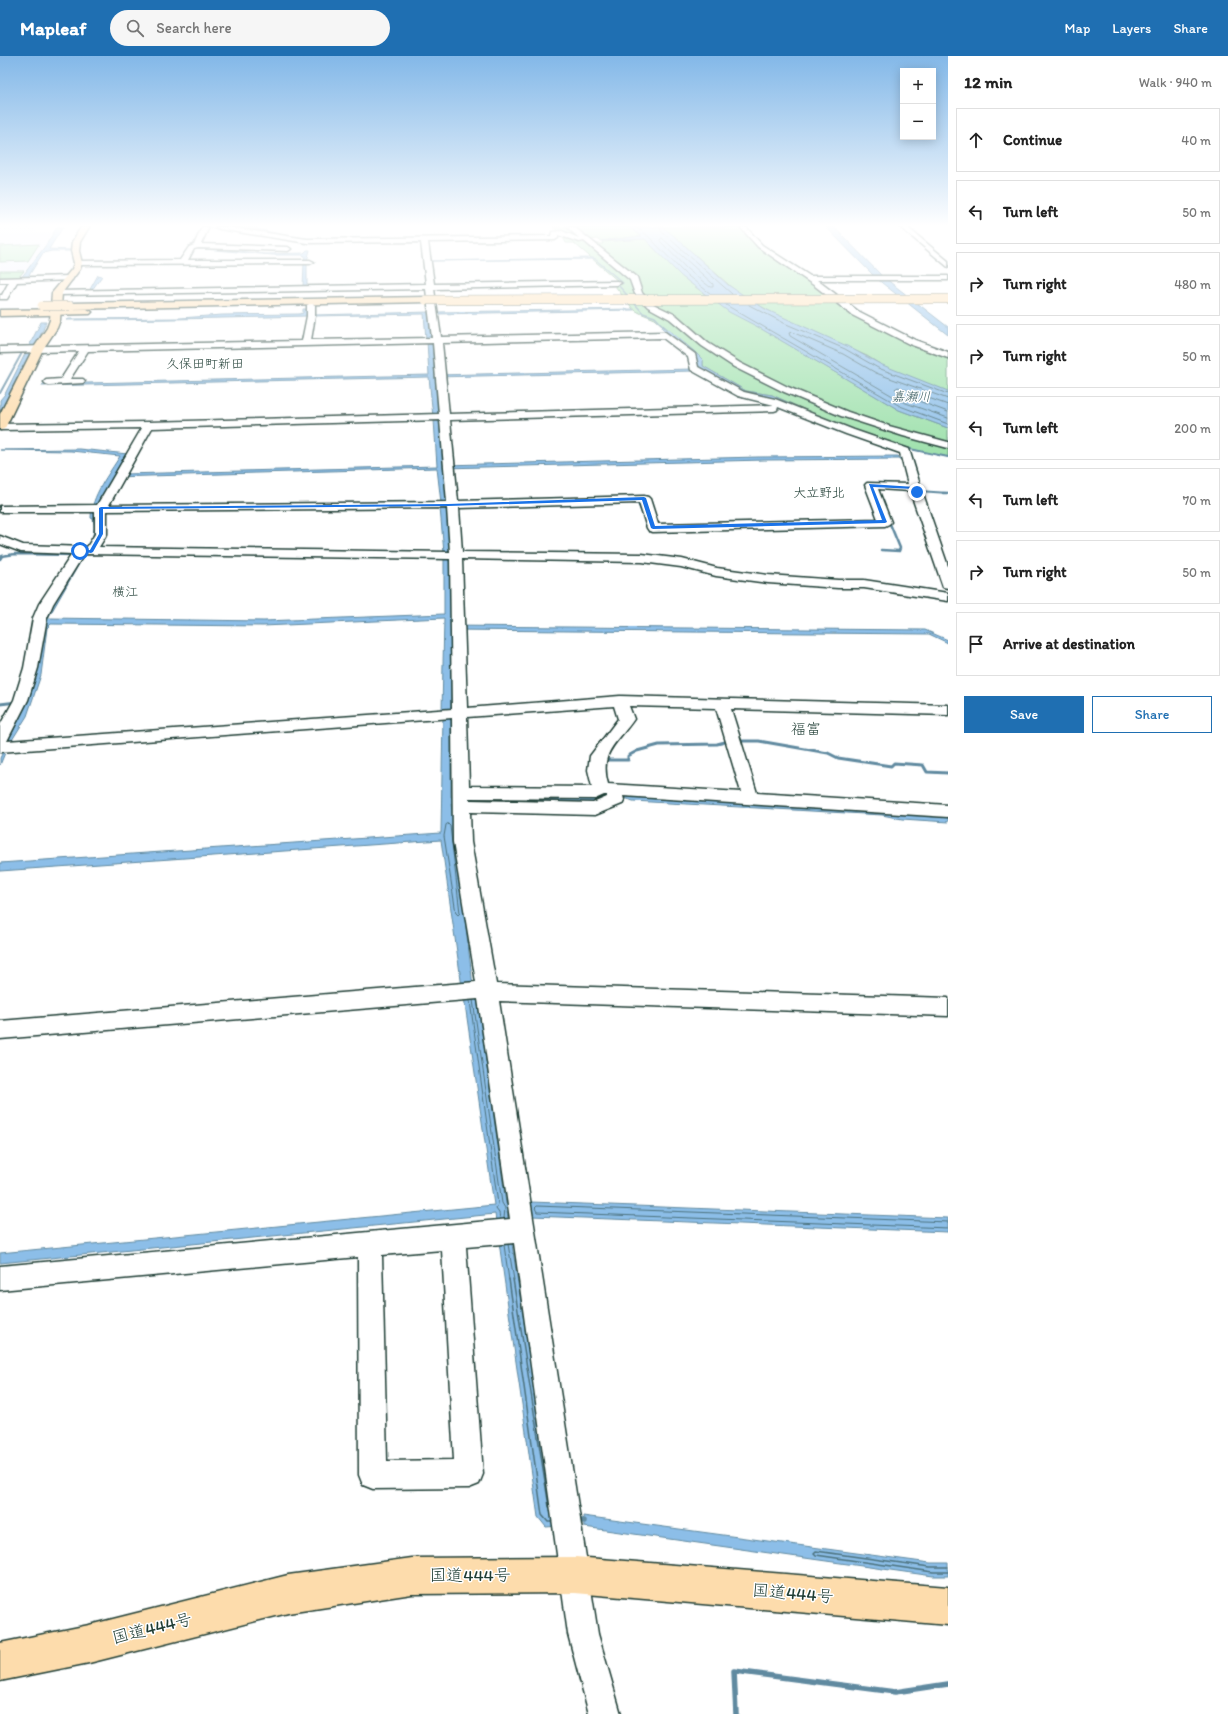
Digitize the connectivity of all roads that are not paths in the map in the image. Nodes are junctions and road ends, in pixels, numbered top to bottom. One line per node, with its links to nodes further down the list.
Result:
1 (20, 304): 10 (main road)
2 (57, 304): 12 (main road)
3 (57, 304): 4 (main road, bridge)
4 (148, 304)
5 (289, 304): 12 (main road)
6 (310, 304): 14 (street)
7 (431, 304): 13 (street)
8 (650, 304): 28 (street)
9 (844, 304): 18 (street)
10 (0, 307)
11 (0, 313): 12 (main road)
12 (56, 314): 16 (main road)
13 (432, 340): 14 (street); 24 (street); 25 (street)
14 (306, 343): 15 (street)
15 (85, 348): 16 (street); 21 (street)
16 (33, 349): 17 (street); 27 (main road)
17 (0, 350)
18 (936, 351): 19 (street); 20 (street)
19 (948, 351)
20 (948, 355)
21 (64, 381): 22 (street); 23 (street)
22 (80, 381)
23 (49, 382)
24 (787, 407): 25 (street); 29 (street)
25 (439, 418): 26 (street); 30 (street)
26 (149, 425): 27 (street); 31 (street)
27 (0, 426)
28 (948, 445)
29 (916, 490): 30 (street); 38 (street)
30 (447, 505): 31 (street); 37 (street)
31 (97, 508): 32 (street); 36 (street)
32 (0, 509)
33 (0, 540): 34 (street)
34 (21, 548): 35 (street); 36 (street)
35 (0, 553)
36 (82, 553): 37 (street); 44 (street)
37 (456, 557): 39 (street); 43 (street)
38 (948, 584)
39 (948, 597)
40 (620, 700): 41 (street); 43 (street); 45 (street)
41 (722, 704): 42 (street); 47 (street)
42 (948, 710)
43 (451, 713): 44 (street); 46 (street)
44 (3, 745)
45 (610, 793): 46 (street); 47 (street)
46 (462, 799): 49 (street)
47 (752, 799): 48 (street)
48 (947, 814)
49 (483, 990): 50 (street); 51 (street); 52 (street)
50 (948, 1007)
51 (0, 1030)
52 (510, 1231): 53 (street); 56 (street)
53 (453, 1236): 54 (street); 54 (street)
54 (370, 1244): 55 (street)
55 (0, 1278)
56 (575, 1575): 57 (main road, 国道444号); 58 (main road, 国道444号); 59 (street)
57 (948, 1606)
58 (0, 1662)
59 (606, 1714)

